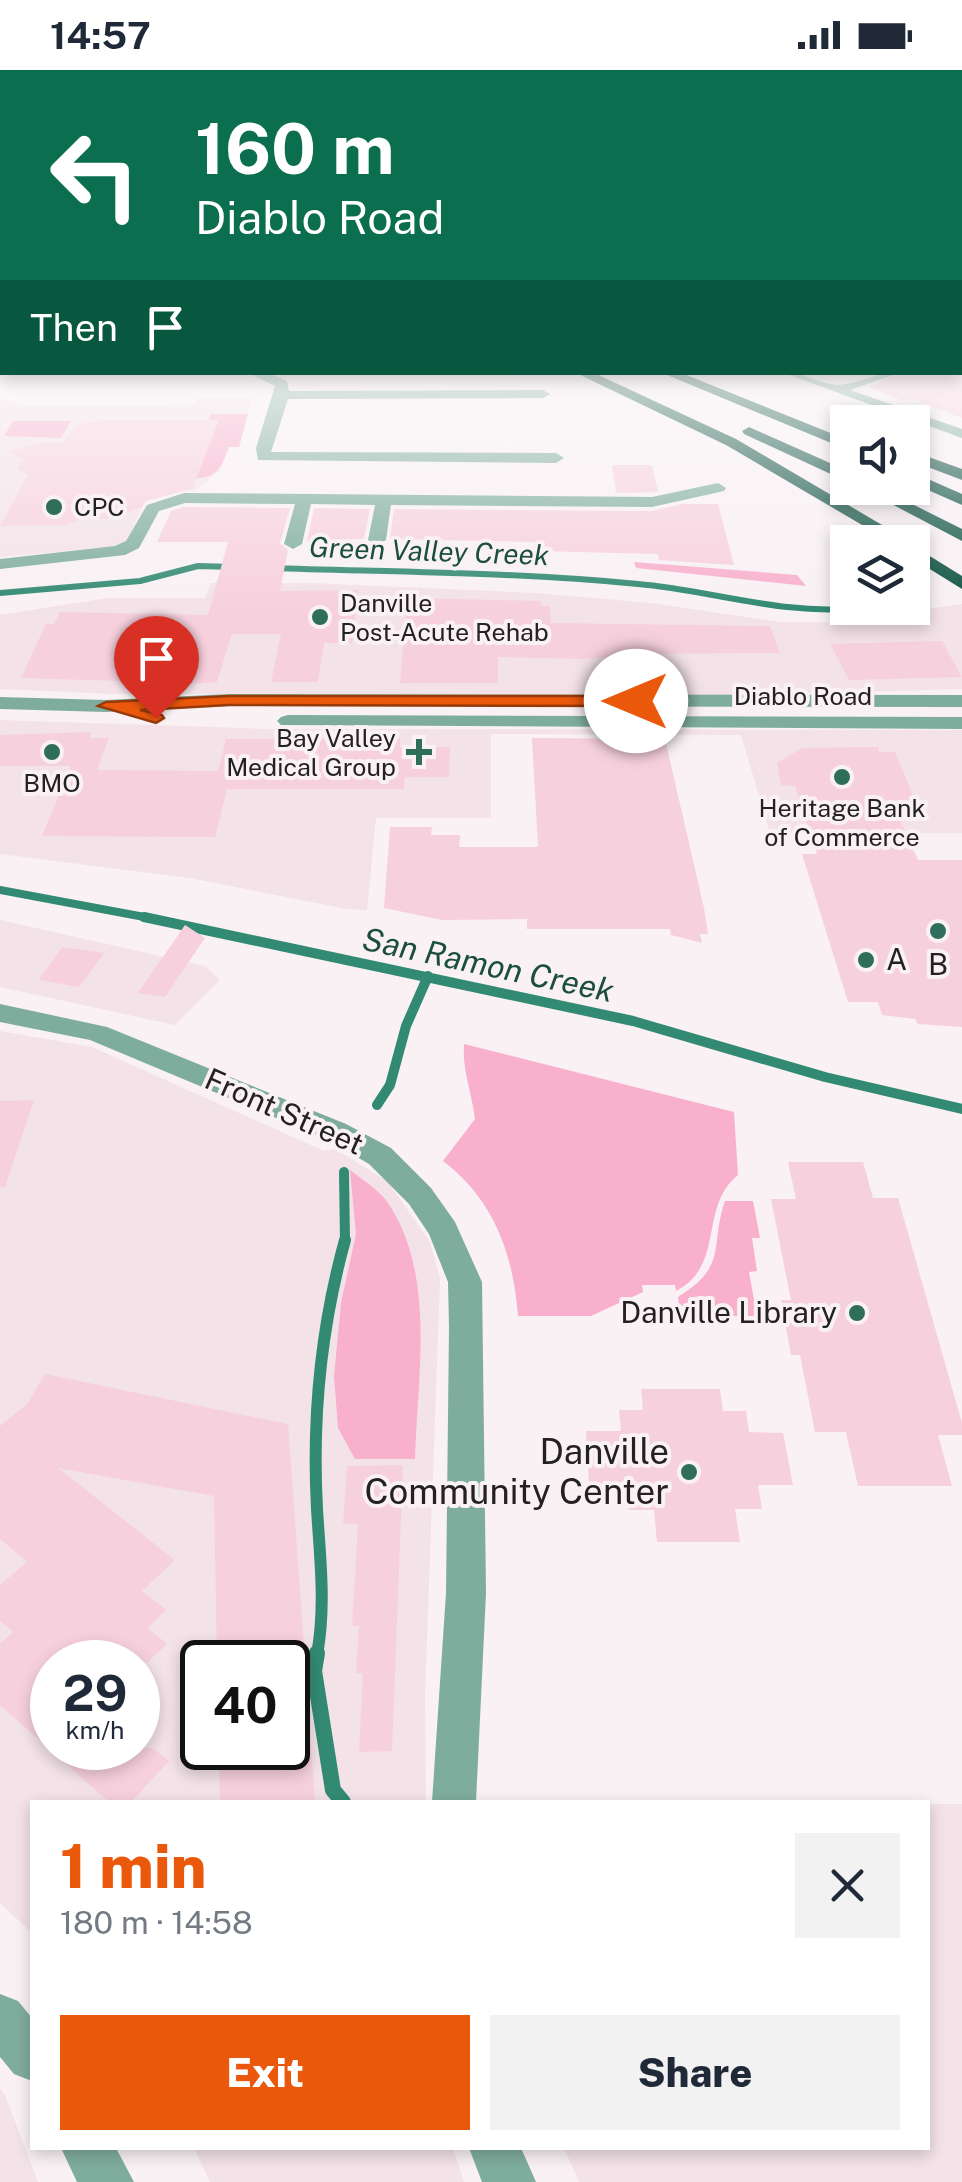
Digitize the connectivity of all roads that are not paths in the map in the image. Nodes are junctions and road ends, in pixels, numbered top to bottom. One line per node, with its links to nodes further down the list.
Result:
1 (276, 412): 10 (street)
2 (665, 412): 20 (highway)
3 (703, 412): 12 (highway)
4 (767, 412): 9 (highway)
5 (799, 412): 7 (highway)
6 (896, 412): 8 (street)
7 (830, 423)
8 (962, 434)
9 (830, 438)
10 (556, 458)
11 (930, 462): 13 (highway)
12 (830, 469)
13 (962, 475)
14 (930, 485): 18 (highway)
15 (718, 488): 17 (street)
16 (304, 499): 17 (street); 23 (street); 25 (street)
17 (384, 500): 22 (street)
18 (962, 500)
19 (903, 505): 21 (highway)
20 (873, 525)
21 (962, 536)
22 (377, 540)
23 (293, 544)
24 (930, 562): 26 (highway)
25 (0, 564)
26 (962, 584)
27 (962, 701): 29 (street, Diablo Road)
28 (0, 703): 29 (street, Diablo Road)
29 (106, 706): 30 (street, Diablo Road)
30 (962, 723)
31 (0, 1013): 32 (street, Front Street)
32 (454, 1800)
33 (0, 2019): 34 (street)
34 (30, 2054)
35 (88, 2150): 37 (street)
36 (496, 2150): 38 (street)
37 (107, 2182)
38 (509, 2182)

